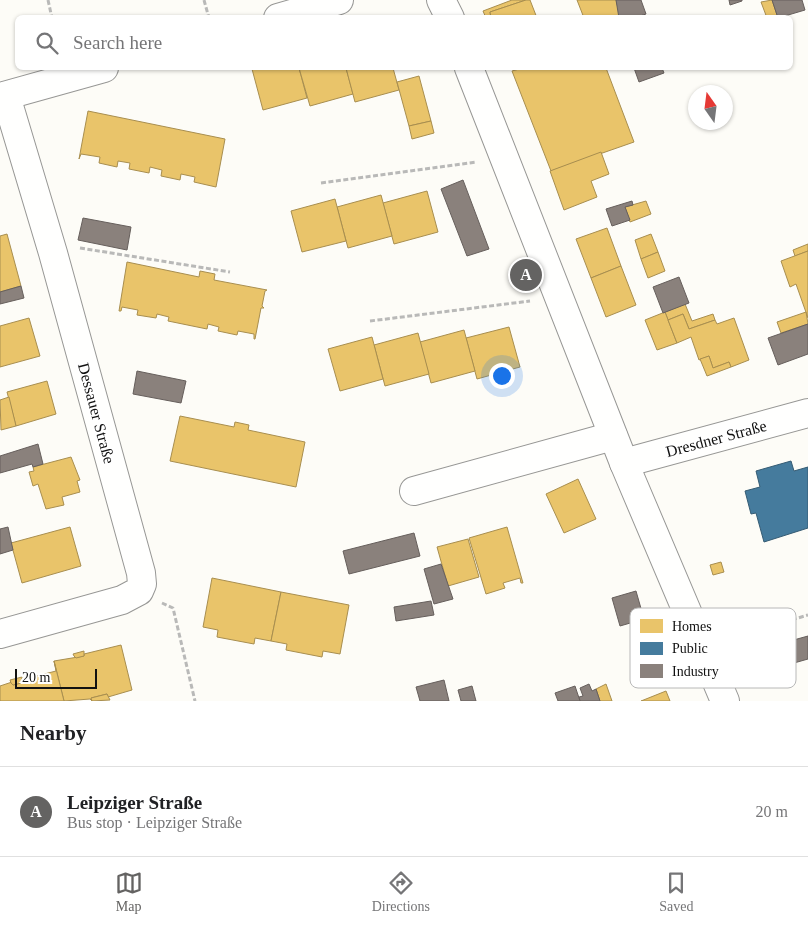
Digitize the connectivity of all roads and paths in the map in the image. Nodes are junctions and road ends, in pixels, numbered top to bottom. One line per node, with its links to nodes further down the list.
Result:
1 (48, 0): 5 (path)
2 (204, 0): 6 (path)
3 (339, 0): 7 (street)
4 (441, 0): 8 (street)
5 (51, 15)
6 (208, 15)
7 (288, 15)
8 (448, 15)
9 (97, 70): 11 (street)
10 (470, 70): 12 (street)
11 (3, 97): 14 (street, Dessauer Straße)
12 (503, 155): 13 (path); 16 (street)
13 (321, 183)
14 (53, 253): 15 (path); 22 (street, Dessauer Straße)
15 (230, 272)
16 (557, 292): 17 (path); 19 (street)
17 (370, 321)
18 (808, 413): 20 (street, Dresdner Straße)
19 (613, 436): 20 (street); 21 (street)
20 (624, 463): 23 (street)
21 (414, 491)
22 (139, 591): 26 (street); 28 (path)
23 (685, 608)
24 (808, 615): 25 (path)
25 (796, 619)
26 (0, 634)
27 (719, 688): 29 (street)
28 (195, 701)
29 (725, 701)

